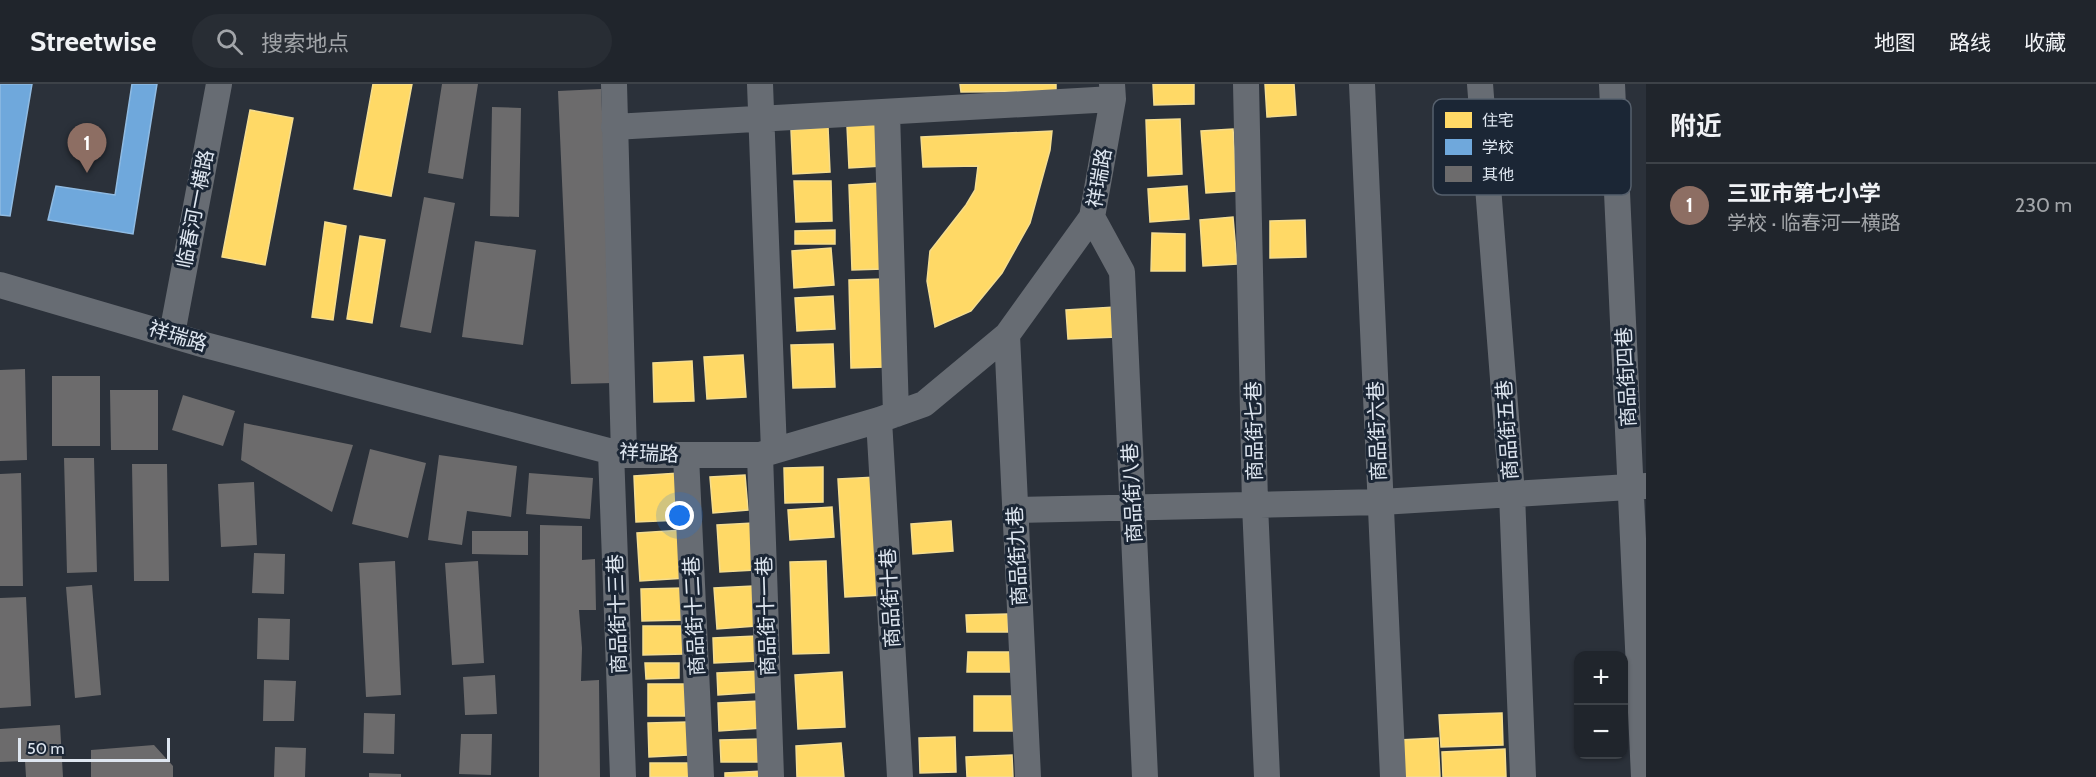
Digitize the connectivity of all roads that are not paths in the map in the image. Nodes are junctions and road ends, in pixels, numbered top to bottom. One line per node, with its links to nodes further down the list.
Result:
1 (219, 84): 18 (street, 临春河一横路)
2 (614, 84): 13 (street, 商品街十三巷)
3 (760, 84): 12 (street, 商品街十一巷)
4 (1246, 84): 27 (street, 商品街七巷)
5 (1362, 84): 26 (street, 商品街六巷)
6 (1480, 84): 9 (street, 商品街五巷)
7 (1612, 84): 10 (street, 商品街四巷)
8 (1113, 92): 11 (street); 16 (street, 祥瑞路)
9 (1481, 99)
10 (1613, 99)
11 (887, 112): 12 (street); 20 (street, 商品街十巷)
12 (760, 118): 13 (street); 22 (street, 商品街十一巷)
13 (614, 127): 21 (street, 商品街十三巷)
14 (1489, 195): 25 (street, 商品街五巷)
15 (1619, 195): 24 (street, 商品街四巷)
16 (1092, 217): 19 (street, 祥瑞路); 28 (street, 商品街八巷)
17 (0, 285): 18 (street, 祥瑞路)
18 (172, 334): 21 (street, 祥瑞路)
19 (1007, 335): 20 (street, 祥瑞路); 29 (street, 商品街九巷)
20 (887, 417): 22 (street, 祥瑞路); 33 (street, 商品街十巷)
21 (618, 453): 23 (street, 祥瑞路); 30 (street, 商品街十三巷)
22 (767, 453): 23 (street, 祥瑞路); 32 (street, 商品街十一巷)
23 (686, 456): 31 (street, 商品街十二巷)
24 (1638, 487): 25 (street); 39 (street, 商品街四巷)
25 (1512, 494): 26 (street); 38 (street, 商品街五巷)
26 (1381, 502): 27 (street); 37 (street, 商品街六巷)
27 (1255, 505): 28 (street); 36 (street, 商品街七巷)
28 (1133, 508): 29 (street); 35 (street, 商品街八巷)
29 (1015, 510): 34 (street, 商品街九巷)
30 (623, 777)
31 (701, 777)
32 (771, 777)
33 (900, 777)
34 (1028, 777)
35 (1146, 777)
36 (1267, 777)
37 (1393, 777)
38 (1524, 777)
39 (1644, 777)

